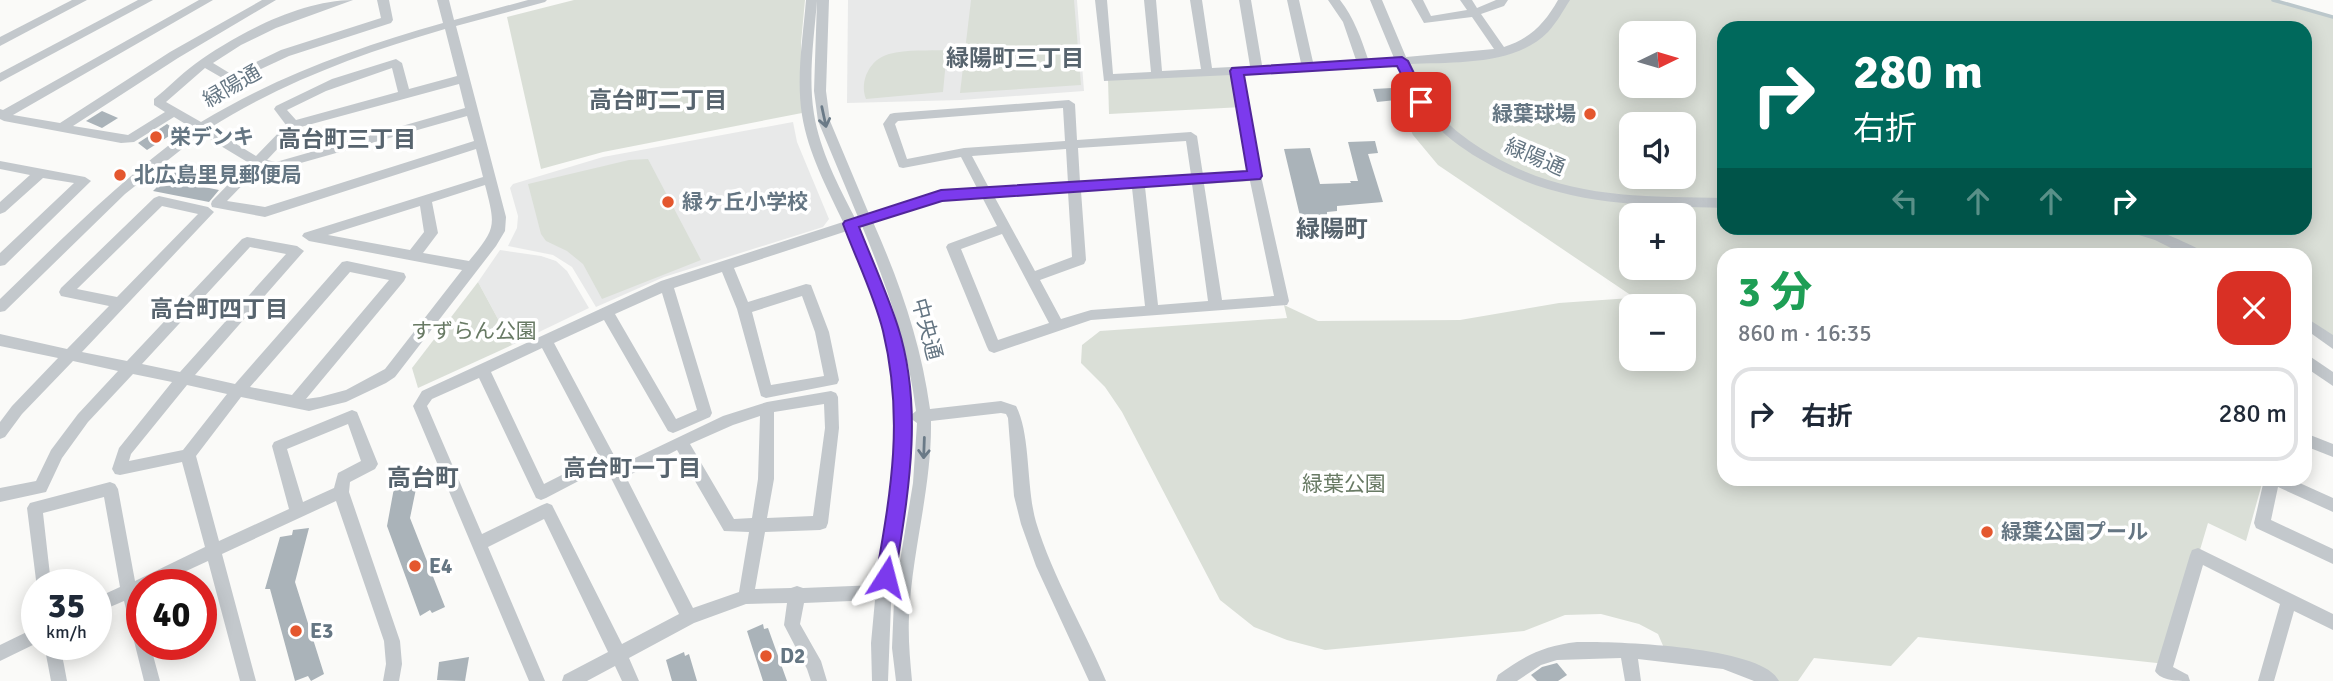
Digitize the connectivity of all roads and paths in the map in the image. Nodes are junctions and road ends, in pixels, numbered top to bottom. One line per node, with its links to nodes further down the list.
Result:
1 (81, 0): 24 (street)
2 (147, 0): 34 (street)
3 (207, 0): 39 (street)
4 (270, 0): 41 (street)
5 (347, 0): 28 (street)
6 (383, 0): 28 (street)
7 (443, 0): 23 (street)
8 (541, 0): 23 (street, 緑陽通)
9 (812, 0): 58 (street, 中央通)
10 (823, 0): 58 (street, 中央通, one-way to 58)
11 (1101, 0): 33 (street)
12 (1150, 0): 33 (street)
13 (1196, 0): 32 (street)
14 (1245, 0): 30 (street)
15 (1293, 0): 29 (street)
16 (1334, 0): 27 (street)
17 (1376, 0): 26 (street, 緑陽通)
18 (1416, 0): 22 (street)
19 (1466, 0): 22 (street)
20 (1502, 0): 22 (street)
21 (1564, 0): 25 (street)
22 (1474, 13): 25 (street)
23 (450, 26): 35 (street); 42 (street, 緑陽通)
24 (0, 42)
25 (1501, 52): 26 (street)
26 (1402, 61): 27 (street); 56 (street, 緑陽通)
27 (1363, 63): 29 (street)
28 (204, 64): 38 (street)
29 (1308, 67): 30 (street)
30 (1258, 70): 31 (street)
31 (1237, 71): 32 (street); 49 (street)
32 (1207, 73): 33 (street)
33 (1157, 76)
34 (0, 78)
35 (465, 78): 36 (street); 37 (street)
36 (404, 94): 40 (street); 40 (street)
37 (473, 110): 43 (street); 46 (street)
38 (172, 113): 41 (street); 42 (street)
39 (1, 114): 41 (street)
40 (293, 125): 46 (street)
41 (63, 127)
42 (199, 129): 46 (street); 70 (street, 緑陽通)
43 (481, 144): 46 (street); 50 (street)
44 (1072, 145): 45 (street); 45 (street); 51 (street); 53 (street)
45 (964, 152): 54 (street)
46 (256, 162)
47 (0, 164): 48 (street)
48 (40, 173): 57 (street); 63 (street)
49 (1255, 176): 51 (street); 69 (street)
50 (490, 179): 55 (street); 65 (street)
51 (1198, 179): 52 (street); 69 (street)
52 (1138, 184): 53 (street); 73 (street)
53 (1074, 187): 54 (street); 66 (street)
54 (985, 192): 58 (street); 59 (street)
55 (425, 199): 62 (street); 62 (street)
56 (1717, 203)
57 (0, 209)
58 (857, 222): 64 (street); 90 (street, 中央通); 91 (street, 中央通)
59 (1004, 228): 66 (street); 74 (street)
60 (2154, 235): 61 (street)
61 (2183, 248)
62 (413, 256): 65 (street)
63 (0, 261)
64 (726, 265): 67 (street); 71 (street)
65 (472, 267): 86 (street)
66 (1032, 278): 74 (street)
67 (666, 285): 72 (street); 72 (street)
68 (120, 303): 68 (street); 79 (street)
69 (1216, 306): 73 (street)
70 (0, 307)
71 (744, 309): 71 (street)
72 (606, 311): 77 (street)
73 (1152, 311): 74 (street)
74 (1057, 325)
75 (2312, 327): 78 (street)
76 (0, 340): 79 (street)
77 (545, 340): 82 (street); 82 (street)
78 (2333, 343)
79 (70, 355): 81 (street); 89 (street)
80 (2312, 364): 84 (street)
81 (130, 368): 83 (street); 83 (street); 100 (street)
82 (482, 369): 104 (street)
83 (183, 379): 85 (street); 96 (street)
84 (2333, 380)
85 (238, 390): 86 (street); 86 (street); 96 (street)
86 (295, 402)
87 (0, 407): 89 (street)
88 (767, 408): 93 (street); 103 (street); 103 (street)
89 (17, 410): 92 (street)
90 (924, 416): 91 (street); 111 (street, 中央通, one-way to 111); 133 (street)
91 (903, 419): 110 (street, 中央通)
92 (0, 433)
93 (681, 442): 103 (street); 115 (street)
94 (2312, 442): 95 (street)
95 (2333, 451)
96 (188, 454): 105 (street)
97 (2271, 486): 106 (street)
98 (2292, 486): 101 (street)
99 (341, 492): 102 (street); 102 (street); 126 (street)
100 (0, 495)
101 (2333, 505)
102 (298, 512): 105 (street)
103 (759, 526): 113 (street)
104 (480, 543): 120 (street); 127 (street)
105 (213, 550): 109 (street); 125 (street)
106 (2333, 557)
107 (41, 569): 108 (street)
108 (133, 569)
109 (174, 569)
110 (883, 592): 111 (street); 112 (street); 131 (street, 中央通)
111 (903, 592): 132 (street, 中央通)
112 (797, 593): 113 (street); 130 (street)
113 (746, 597): 115 (street)
114 (2289, 600): 116 (street); 137 (street); 138 (street)
115 (689, 617): 120 (street)
116 (2333, 622)
117 (21, 643): 119 (street)
118 (1628, 652): 134 (street); 135 (street); 136 (street)
119 (0, 653)
120 (619, 653): 128 (street); 129 (street)
121 (55, 660): 123 (street)
122 (146, 660): 124 (street)
123 (59, 681)
124 (152, 681)
125 (248, 681)
126 (391, 681)
127 (537, 681)
128 (570, 681)
129 (631, 681)
130 (819, 681)
131 (880, 681)
132 (904, 681)
133 (1098, 681)
134 (1504, 681)
135 (1633, 681)
136 (1771, 681)
137 (2182, 681)
138 (2266, 681)

